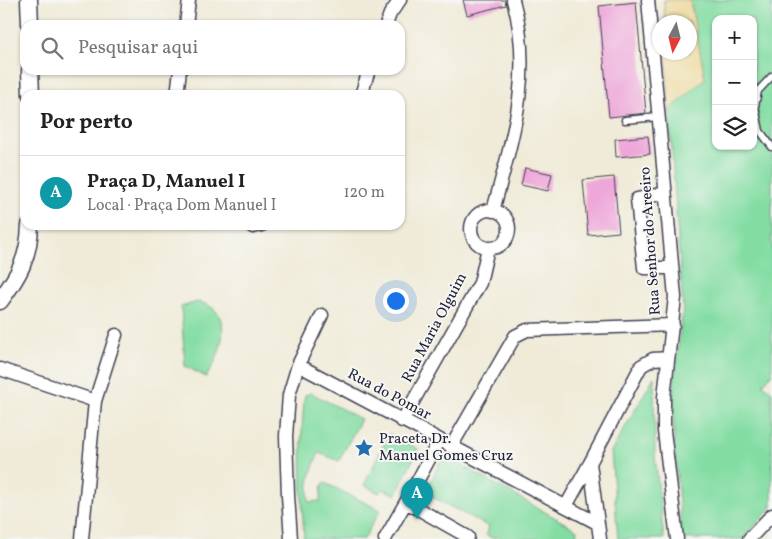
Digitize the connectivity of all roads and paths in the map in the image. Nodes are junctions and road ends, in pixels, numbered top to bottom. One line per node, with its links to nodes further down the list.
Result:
1 (29, 0): 6 (street)
2 (189, 0): 7 (street)
3 (400, 0): 8 (street)
4 (514, 0): 20 (street)
5 (648, 0): 16 (street, Rua Senhor do Areeiro)
6 (30, 20)
7 (187, 20)
8 (388, 20)
9 (30, 75): 13 (street)
10 (179, 75): 14 (street)
11 (368, 75): 15 (street)
12 (772, 76): 18 (lane)
13 (31, 90)
14 (178, 90)
15 (363, 90)
16 (658, 117): 17 (lane); 19 (street, Rua Senhor do Areeiro)
17 (625, 120)
18 (772, 147)
19 (665, 193): 23 (street, Rua Senhor do Areeiro); 23 (street)
20 (493, 210): 22 (street); 22 (street)
21 (30, 230): 24 (street)
22 (488, 248): 32 (street, Rua Maria Olguim)
23 (672, 268): 26 (street, Rua Senhor do Areeiro)
24 (0, 301)
25 (322, 315): 29 (street)
26 (673, 325): 28 (street, Rua Senhor do Areeiro); 33 (street)
27 (116, 335): 31 (street)
28 (668, 358): 34 (street); 44 (street, Rua Senhor do Areeiro)
29 (298, 365): 32 (street, Rua do Pomar); 40 (street)
30 (0, 369): 31 (street)
31 (95, 401): 39 (street)
32 (402, 421): 33 (street, Rua do Pomar)
33 (445, 444): 35 (street); 36 (street, Rua do Pomar)
34 (590, 463): 36 (street); 38 (street)
35 (406, 502): 41 (street); 42 (street)
36 (566, 506): 38 (street, Rua do Pomar)
37 (772, 515): 45 (street)
38 (597, 524): 43 (street)
39 (82, 539)
40 (291, 539)
41 (385, 539)
42 (466, 539)
43 (600, 539)
44 (677, 539)
45 (749, 539)

